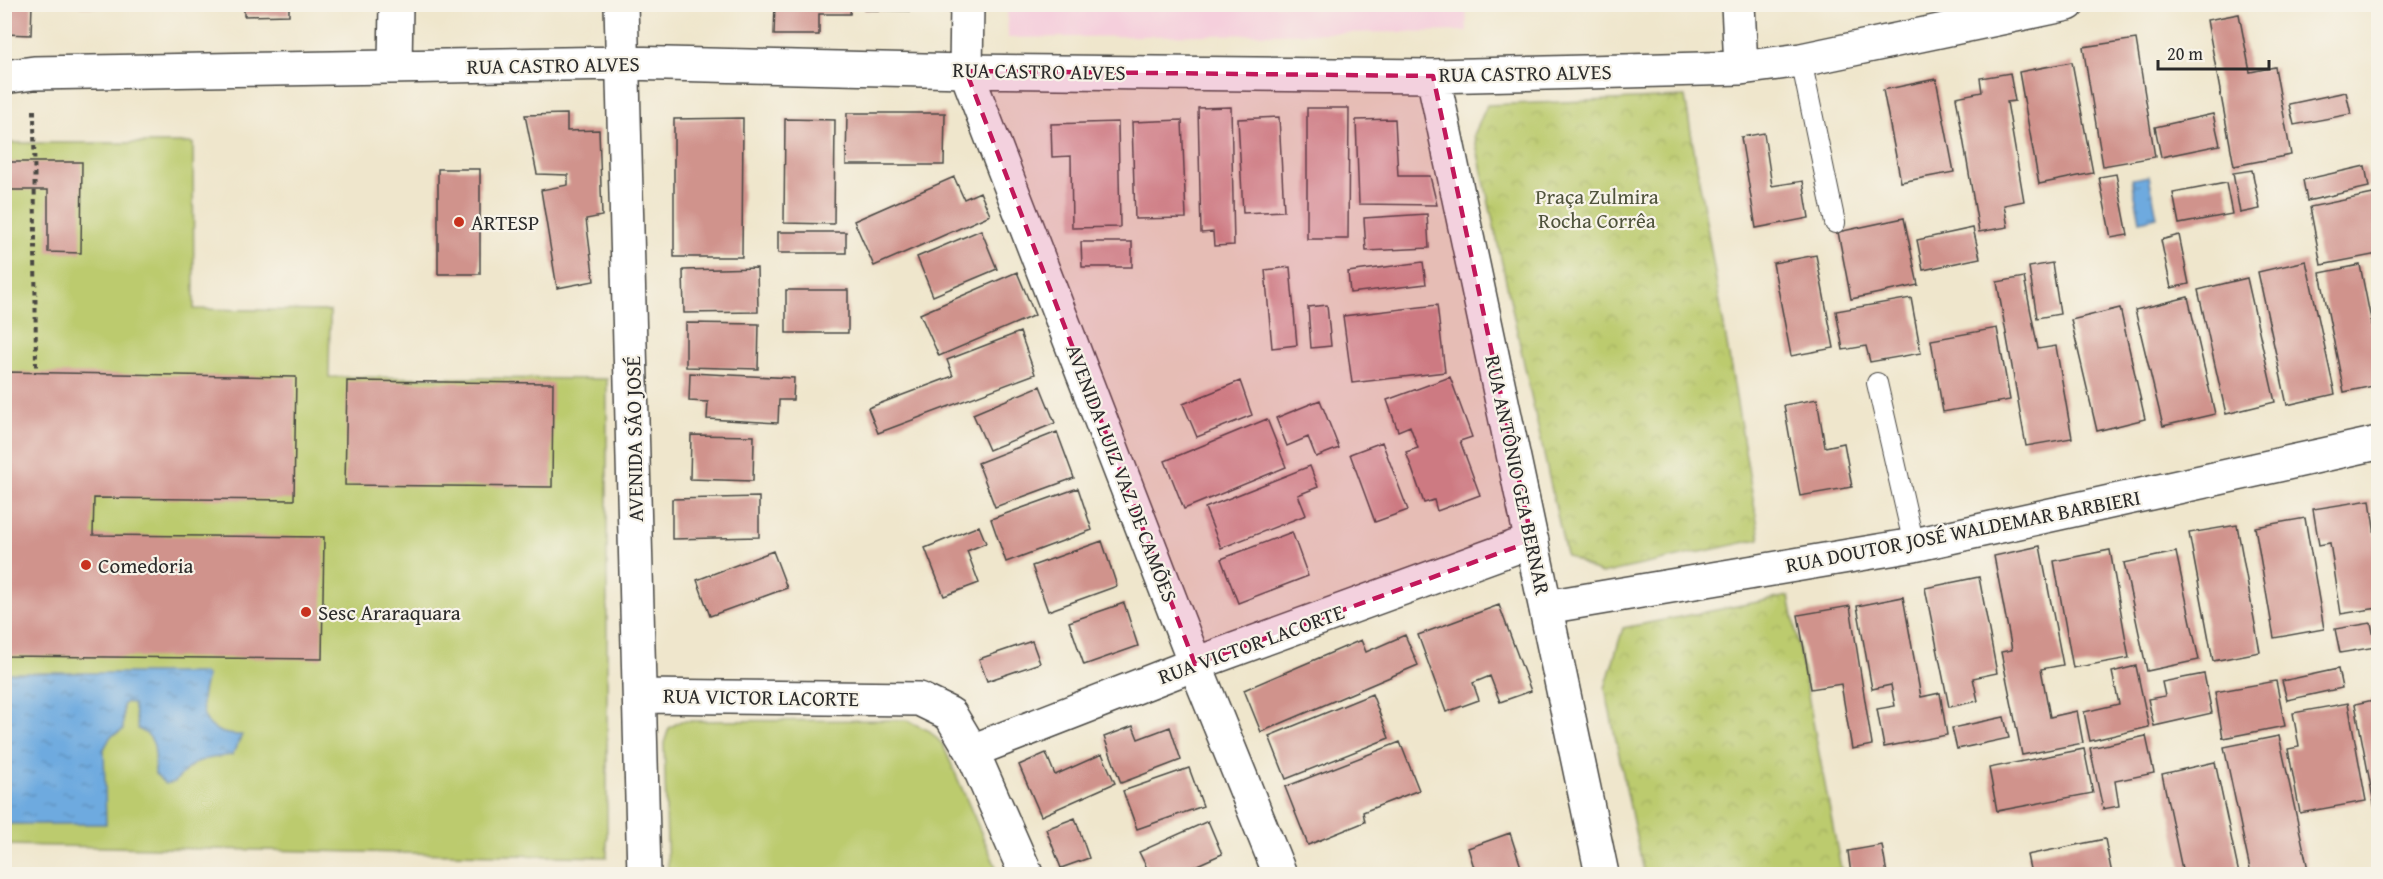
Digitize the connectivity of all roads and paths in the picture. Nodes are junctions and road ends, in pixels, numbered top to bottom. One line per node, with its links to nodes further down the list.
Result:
1 (396, 4): 8 (street)
2 (621, 4): 7 (street, AVENIDA SÃO JOSÉ)
3 (967, 4): 10 (street)
4 (1738, 4): 9 (street)
5 (2051, 6): 6 (street, RUA CASTRO ALVES)
6 (1801, 60): 9 (street, RUA CASTRO ALVES); 13 (lane)
7 (624, 63): 8 (street, RUA CASTRO ALVES); 10 (street, RUA CASTRO ALVES); 21 (street, AVENIDA SÃO JOSÉ)
8 (395, 68): 11 (street, RUA CASTRO ALVES)
9 (1741, 68): 12 (street, RUA CASTRO ALVES)
10 (966, 70): 12 (street, RUA CASTRO ALVES); 20 (street, AVENIDA LUIZ VAZ DE CAMÕES)
11 (19, 75): 14 (path)
12 (1433, 76): 17 (street, RUA ANTÔNIO GEA BERNAR)
13 (1835, 223)
14 (36, 372)
15 (1878, 382): 18 (lane)
16 (2379, 443): 18 (street, RUA DOUTOR JOSÉ WALDEMAR BARBIERI)
17 (1532, 541): 19 (street, RUA ANTÔNIO GEA BERNAR); 20 (street, RUA VICTOR LACORTE)
18 (1914, 545): 19 (street, RUA DOUTOR JOSÉ WALDEMAR BARBIERI)
19 (1546, 607): 26 (street, RUA ANTÔNIO GEA BERNAR)
20 (1196, 664): 22 (street, RUA VICTOR LACORTE); 25 (street, AVENIDA LUIZ VAZ DE CAMÕES)
21 (640, 696): 22 (street, RUA VICTOR LACORTE); 23 (street, AVENIDA SÃO JOSÉ)
22 (972, 751): 24 (street)
23 (644, 874)
24 (1026, 874)
25 (1280, 874)
26 (1602, 874)

